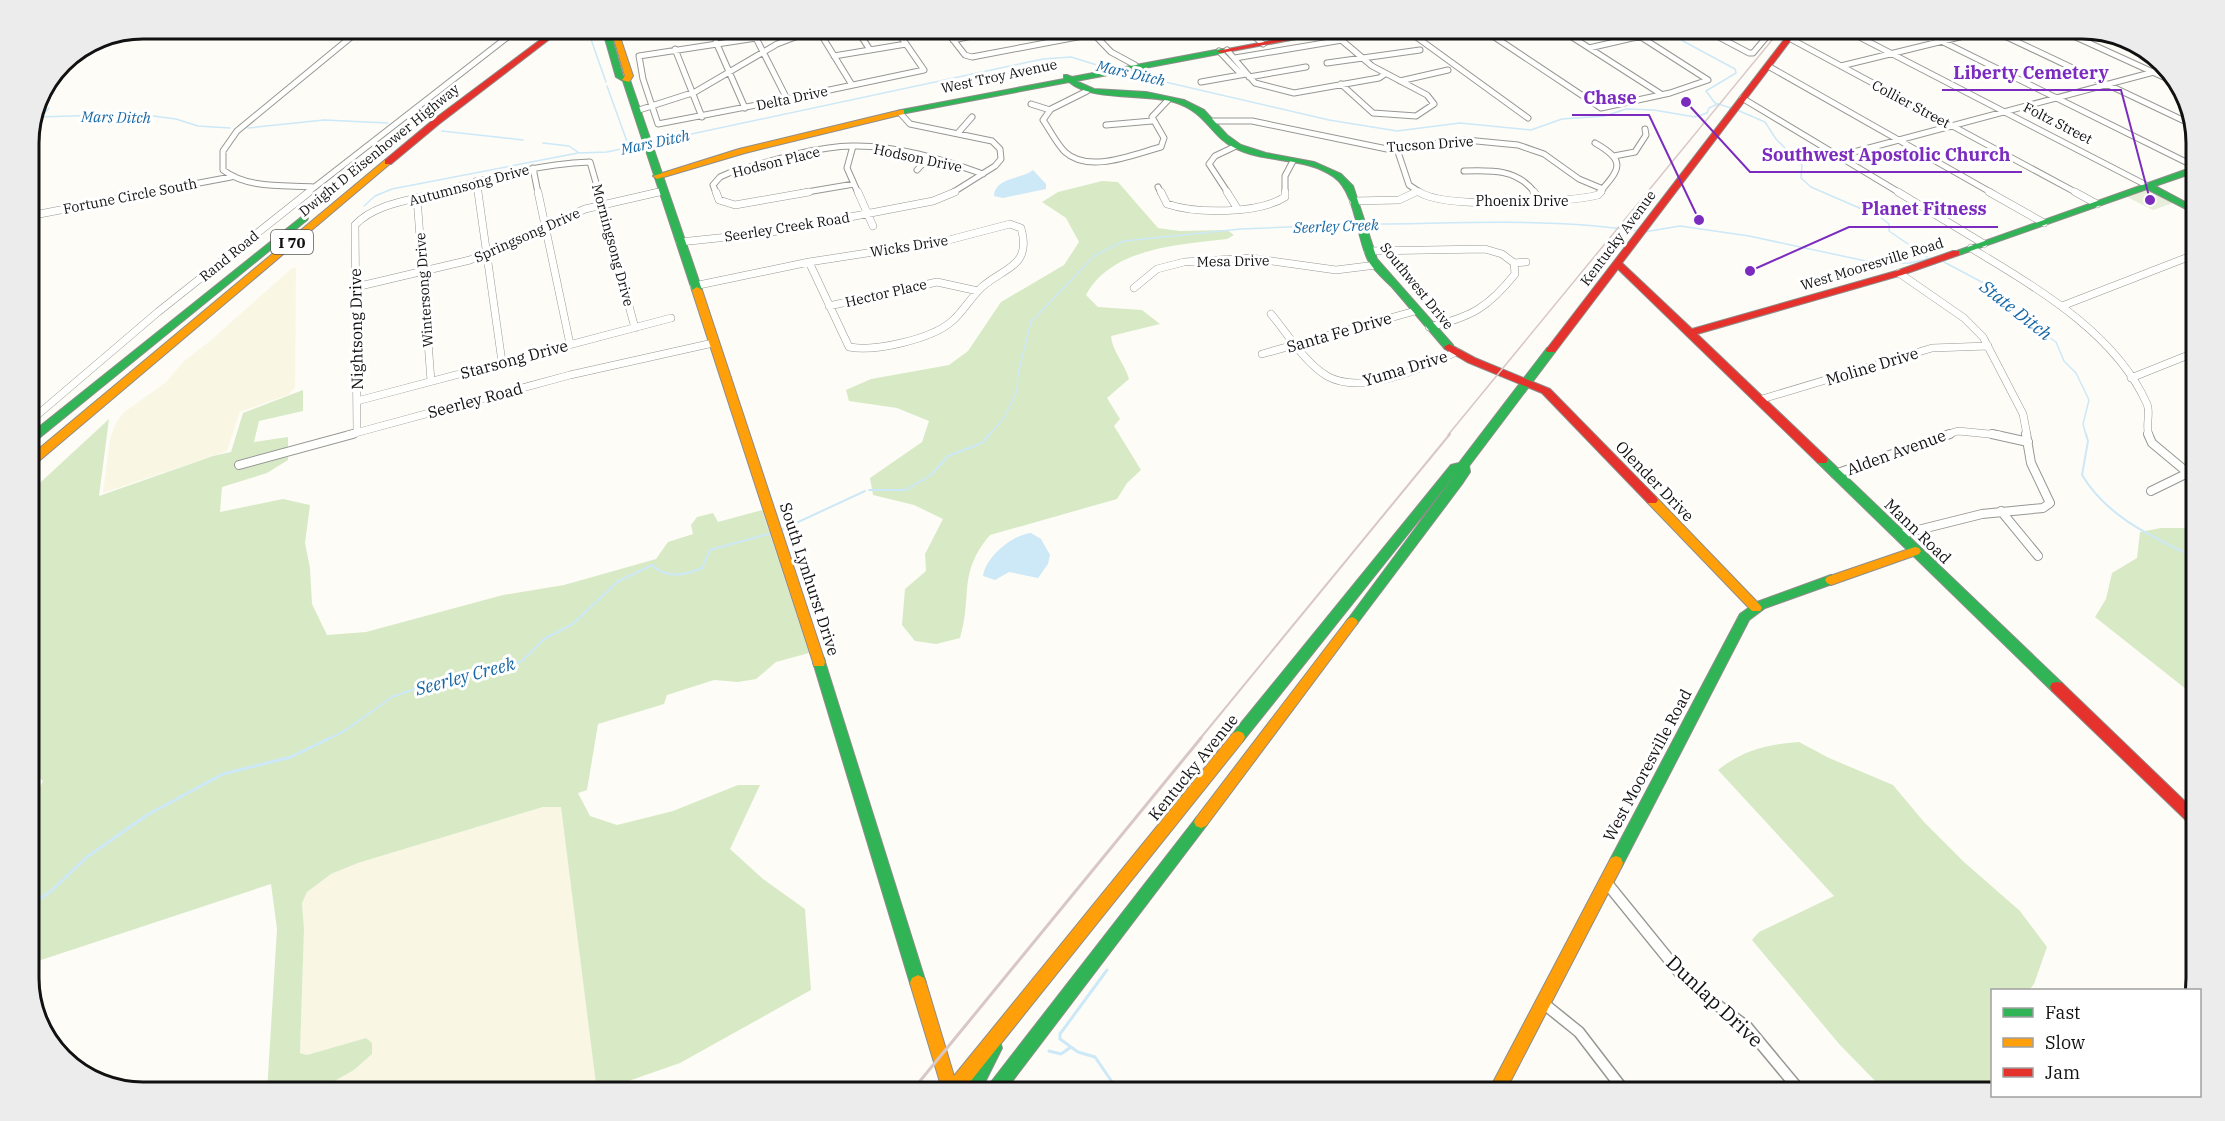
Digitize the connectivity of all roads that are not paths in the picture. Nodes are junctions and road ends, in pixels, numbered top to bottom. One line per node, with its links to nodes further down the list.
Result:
1 (349, 39): 108 (street)
2 (505, 39): 114 (street, Rand Road)
3 (533, 39): 170 (main road, Dwight D Eisenhower Highway / I 70)
4 (546, 39): 162 (main road, Dwight D Eisenhower Highway / I 70)
5 (608, 39): 62 (main road, South Lynhurst Drive)
6 (617, 39): 62 (main road, South Lynhurst Drive)
7 (739, 39): 36 (street)
8 (756, 39): 42 (street)
9 (785, 39): 42 (street)
10 (787, 39): 42 (street)
11 (824, 39): 47 (street)
12 (863, 39): 43 (street)
13 (903, 39): 38 (street)
14 (957, 39): 35 (street)
15 (1056, 39): 35 (street)
16 (1094, 39): 50 (street)
17 (1257, 39): 39 (street)
18 (1294, 39): 39 (main road, West Troy Avenue)
19 (1300, 39): 45 (street)
20 (1339, 39): 48 (street)
21 (1419, 39): 84 (street)
22 (1498, 39): 70 (street)
23 (1575, 39): 40 (street)
24 (1628, 39): 40 (street)
25 (1646, 39): 70 (street)
26 (1723, 39): 27 (street)
27 (1764, 39)
28 (1788, 39): 51 (main road, Kentucky Avenue)
29 (1802, 39): 52 (street, Collier Street)
30 (1862, 39): 46 (street, Foltz Street)
31 (1935, 39): 37 (street)
32 (1953, 39): 37 (street)
33 (2012, 39): 67 (street)
34 (2080, 39): 57 (street)
35 (953, 40)
36 (716, 42): 41 (street); 55 (street)
37 (1941, 42): 46 (street); 71 (street)
38 (906, 44): 43 (street); 66 (street, Delta Drive)
39 (1263, 44): 45 (main road, West Troy Avenue)
40 (1589, 48): 70 (street)
41 (675, 49): 69 (street); 75 (street)
42 (762, 49): 55 (street); 72 (street)
43 (870, 50): 47 (street)
44 (1420, 50): 48 (street)
45 (1227, 53): 50 (main road, West Troy Avenue); 59 (street); 59 (street)
46 (1890, 54): 52 (street); 80 (street, Foltz Street)
47 (834, 56): 66 (street)
48 (1361, 57): 49 (street); 58 (street)
49 (1327, 63)
50 (1129, 66): 61 (main road, West Troy Avenue)
51 (1767, 66): 76 (main road, Kentucky Avenue); 92 (street)
52 (1841, 66): 89 (street, Collier Street)
53 (1306, 67): 59 (street)
54 (1448, 70): 63 (street)
55 (729, 71): 69 (street); 77 (street)
56 (2156, 71): 57 (street)
57 (2152, 72): 60 (street); 67 (street)
58 (1385, 74): 63 (street); 65 (street)
59 (1247, 75): 64 (street); 65 (street)
60 (2161, 76)
61 (1066, 77): 68 (main road); 81 (main road, West Troy Avenue)
62 (626, 80): 78 (main road, South Lynhurst Drive)
63 (1400, 81): 65 (street)
64 (1201, 82)
65 (1341, 84)
66 (852, 85): 72 (street, Delta Drive)
67 (2107, 85): 71 (street); 85 (street)
68 (1087, 91): 73 (main road); 79 (street)
69 (692, 92): 75 (street); 82 (street)
70 (1660, 94)
71 (2056, 98): 80 (street); 102 (street)
72 (787, 99): 77 (street, Delta Drive)
73 (1168, 100): 86 (street); 87 (main road)
74 (1031, 104): 79 (street)
75 (651, 106): 78 (street); 82 (street, Delta Drive)
76 (1736, 106): 98 (street); 139 (main road, Kentucky Avenue)
77 (745, 108): 82 (street, Delta Drive)
78 (635, 109): 111 (main road, South Lynhurst Drive)
79 (1050, 110): 86 (street)
80 (2003, 112): 89 (street); 112 (street, Foltz Street)
81 (901, 114): 91 (street); 111 (main road, West Troy Avenue)
82 (702, 117)
83 (972, 117): 91 (street)
84 (1528, 118)
85 (2183, 120)
86 (1152, 121): 88 (street)
87 (1213, 121): 95 (main road); 96 (street, Tucson Drive)
88 (1106, 125)
89 (1952, 126): 92 (street); 121 (street, Collier Street)
90 (1645, 129): 97 (street)
91 (958, 133): 107 (street, Seerley Creek Road)
92 (1899, 140): 98 (street); 126 (street)
93 (1595, 143): 97 (street)
94 (853, 146): 99 (street, Hodson Drive); 110 (street); 110 (street, Hodson Place)
95 (1236, 146): 100 (main road, Southwest Drive); 123 (street)
96 (1397, 149): 115 (street, Tucson Drive); 116 (street)
97 (1614, 156): 115 (street)
98 (1839, 156): 130 (street)
99 (928, 158): 104 (street); 107 (street, Hodson Drive)
100 (1293, 161): 118 (main road, Southwest Drive); 123 (street)
101 (590, 162): 103 (street, Autumnsong Drive); 120 (street, Morningsong Drive)
102 (2186, 163)
103 (534, 168): 109 (street, Autumnsong Drive); 127 (street)
104 (917, 170)
105 (1464, 171): 119 (street)
106 (2186, 172): 112 (main road, West Mooresville Road)
107 (983, 174): 125 (street, Seerley Creek Road)
108 (231, 177): 114 (street); 124 (street, Fortune Circle South)
109 (476, 181): 117 (street, Autumnsong Drive); 134 (street)
110 (854, 184): 125 (street)
111 (660, 185): 120 (street, Springsong Drive); 131 (main road, South Lynhurst Drive)
112 (2148, 186): 121 (main road, West Mooresville Road); 122 (main road, Foltz Street)
113 (1158, 187): 123 (street)
114 (314, 188): 169 (street, Rand Road)
115 (1603, 189): 119 (street, Phoenix Drive)
116 (1416, 192): 118 (street); 119 (street, Phoenix Drive)
117 (417, 198): 128 (street, Autumnsong Drive); 141 (street, Wintersong Drive)
118 (1353, 201): 133 (main road, Southwest Drive)
119 (1540, 201)
120 (602, 202): 127 (street, Springsong Drive); 153 (street, Morningsong Drive)
121 (2097, 204): 126 (main road, West Mooresville Road)
122 (2186, 206)
123 (1238, 208)
124 (39, 214)
125 (867, 214): 129 (street); 131 (street, Seerley Creek Road)
126 (2044, 223): 130 (main road, West Mooresville Road)
127 (546, 224): 134 (street, Springsong Drive); 156 (street)
128 (355, 225): 144 (street, Nightsong Drive)
129 (873, 226)
130 (1984, 244): 132 (main road, West Mooresville Road)
131 (682, 247): 143 (main road, South Lynhurst Drive)
132 (1971, 248): 142 (main road, West Mooresville Road); 148 (street)
133 (1368, 251): 138 (street); 140 (main road, Southwest Drive)
134 (487, 252): 141 (street, Springsong Drive); 163 (street)
135 (2186, 258): 148 (street)
136 (1526, 261): 138 (street)
137 (809, 262): 143 (street, Wicks Drive); 146 (street, Wicks Drive); 147 (street)
138 (1514, 263): 152 (street)
139 (1617, 263): 154 (main road, Mann Road); 166 (main road, Kentucky Avenue)
140 (1376, 265): 145 (street, Mesa Drive); 149 (main road, Southwest Drive)
141 (423, 271): 144 (street, Springsong Drive); 165 (street, Wintersong Drive)
142 (1899, 273): 154 (main road, West Mooresville Road); 158 (street)
143 (693, 283): 155 (main road, South Lynhurst Drive)
144 (356, 284): 168 (street, Nightsong Drive)
145 (1134, 288)
146 (978, 291): 147 (street, Hector Place); 147 (street)
147 (829, 306)
148 (2062, 306): 164 (street)
149 (1415, 311): 152 (main road, Southwest Drive); 157 (street, Santa Fe Drive)
150 (1271, 314): 157 (street, Yuma Drive)
151 (670, 318): 153 (street, Starsong Drive)
152 (1429, 327): 159 (main road, Southwest Drive)
153 (635, 328): 156 (street, Starsong Drive)
154 (1690, 333): 167 (main road, Mann Road)
155 (712, 342): 171 (street, Seerley Road); 190 (main road, South Lynhurst Drive)
156 (570, 344): 163 (street, Starsong Drive)
157 (1298, 344): 159 (street, Yuma Drive); 160 (street, Santa Fe Drive)
158 (1988, 346): 167 (street, Moline Drive); 172 (street)
159 (1456, 352): 166 (main road, Southwest Drive)
160 (1262, 354)
161 (2186, 355): 164 (street)
162 (151, 361): 173 (main road, Dwight D Eisenhower Highway / I 70); 174 (main road)
163 (502, 362): 165 (street, Starsong Drive)
164 (2131, 378): 177 (street)
165 (431, 381): 168 (street, Starsong Drive)
166 (1527, 382): 176 (main road, Kentucky Avenue); 185 (main road, Olender Drive)
167 (1759, 400): 178 (main road, Mann Road)
168 (357, 401): 171 (street, Nightsong Drive)
169 (39, 413)
170 (39, 432)
171 (357, 432): 175 (street, Seerley Road)
172 (2028, 442): 178 (street, Alden Avenue); 181 (street)
173 (39, 455)
174 (39, 462)
175 (239, 465)
176 (1463, 466): 189 (main road, Kentucky Avenue); 193 (main road, Kentucky Avenue)
177 (2186, 467)
178 (1835, 474): 182 (main road, Mann Road)
179 (2186, 474): 180 (street)
180 (2151, 490)
181 (2001, 511): 182 (street); 184 (street)
182 (1898, 535): 183 (main road, Mann Road)
183 (1915, 551): 185 (main road, West Mooresville Road); 186 (main road, Mann Road)
184 (2038, 556)
185 (1756, 608): 187 (main road, West Mooresville Road)
186 (2186, 811)
187 (1606, 882): 188 (main road, West Mooresville Road); 196 (street, Dunlap Drive)
188 (1543, 1002): 194 (main road, West Mooresville Road); 195 (street)
189 (996, 1037): 191 (main road, Kentucky Avenue); 192 (main road)
190 (948, 1082)
191 (959, 1082)
192 (977, 1082)
193 (1002, 1082)
194 (1501, 1082)
195 (1618, 1082)
196 (1793, 1082)

